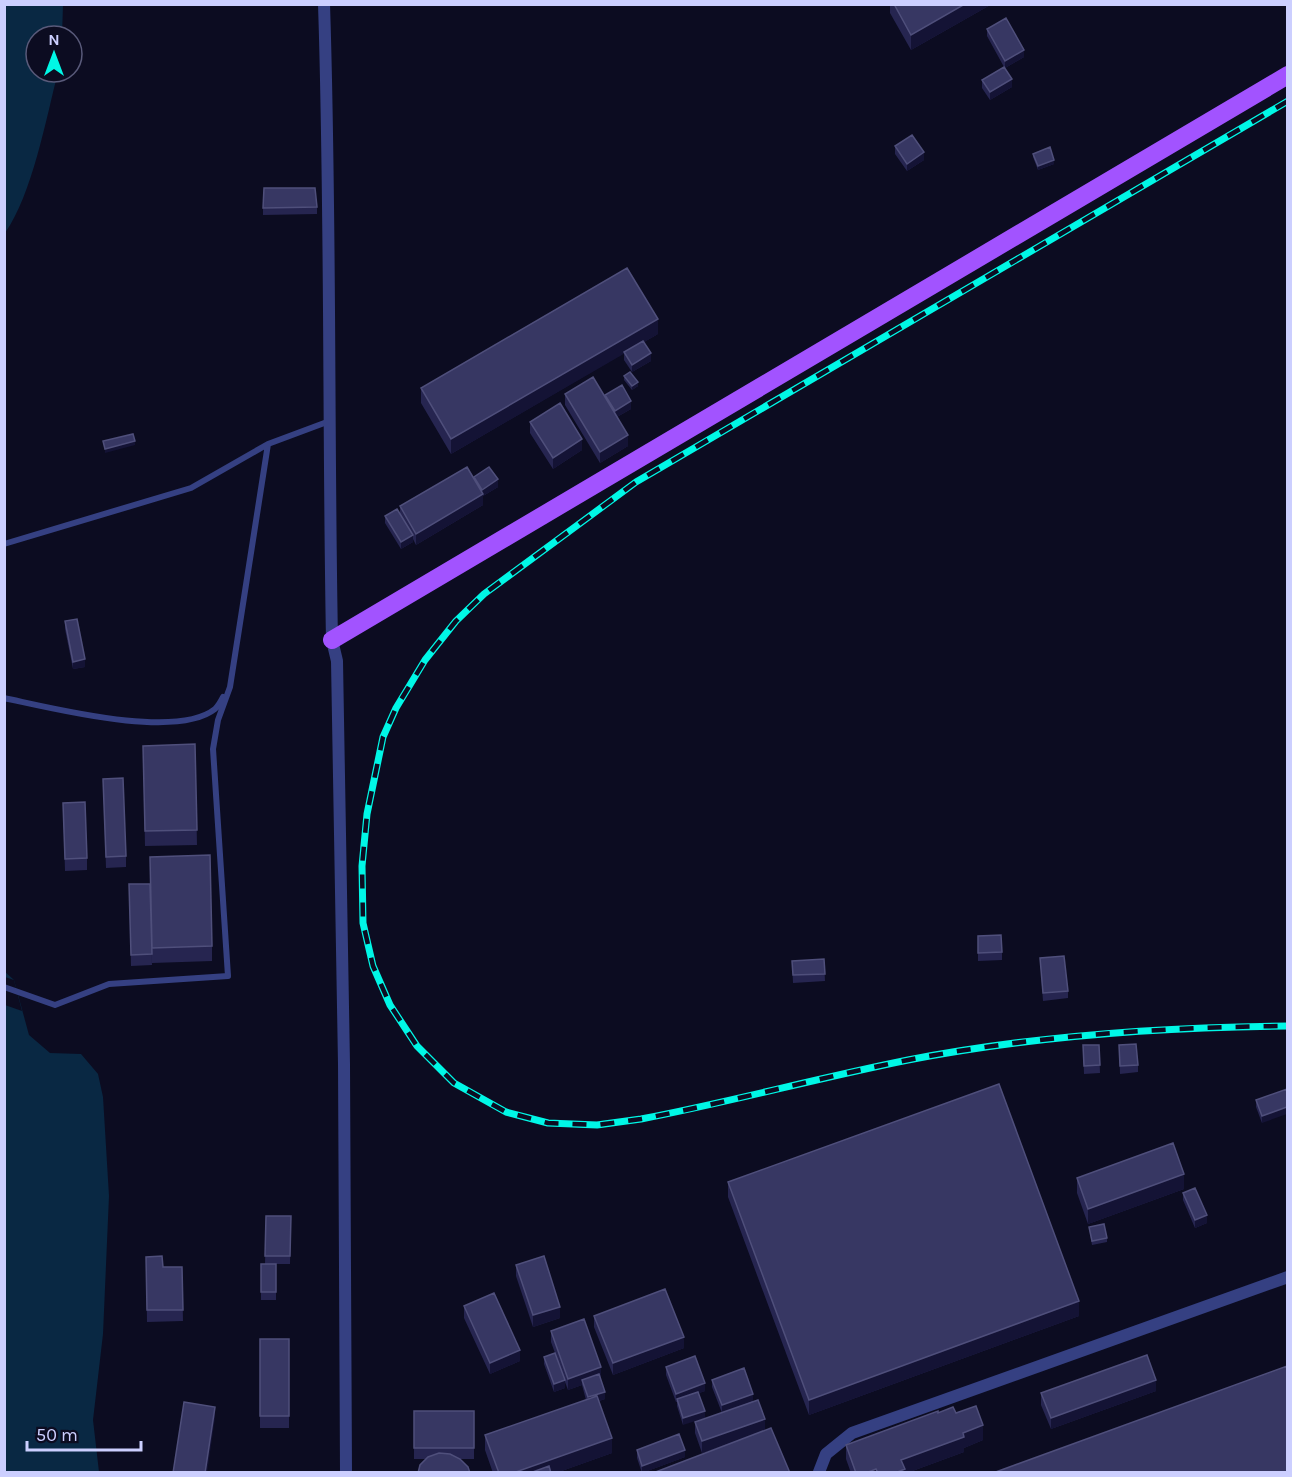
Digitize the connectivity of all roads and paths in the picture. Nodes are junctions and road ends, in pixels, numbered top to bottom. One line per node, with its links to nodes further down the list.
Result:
1 (324, 4): 3 (street)
2 (1287, 75): 6 (main road)
3 (327, 422): 4 (lane); 6 (street)
4 (268, 444): 5 (lane); 7 (lane)
5 (4, 544)
6 (332, 640): 11 (street)
7 (230, 687): 8 (lane); 9 (lane)
8 (4, 699)
9 (4, 987)
10 (1287, 1277): 12 (street)
11 (345, 1473)
12 (819, 1473)

